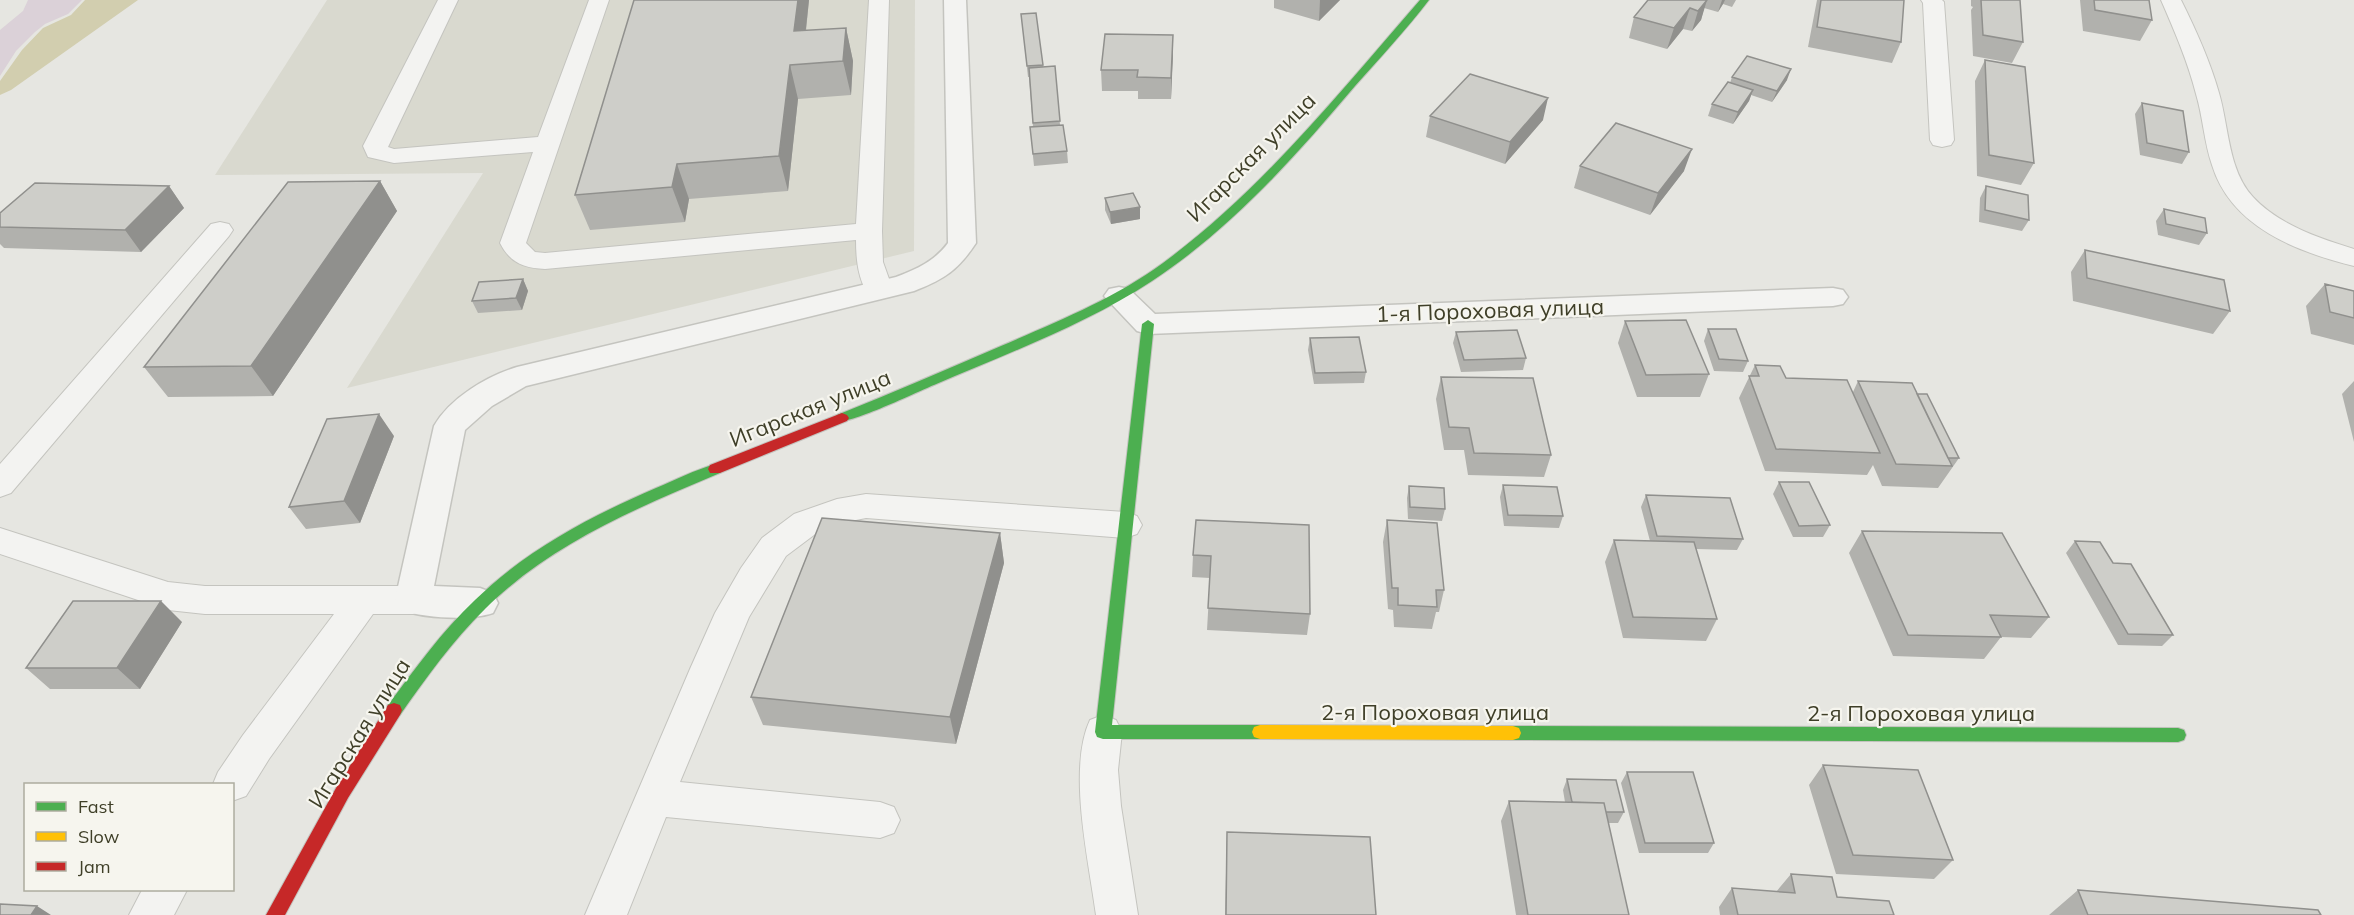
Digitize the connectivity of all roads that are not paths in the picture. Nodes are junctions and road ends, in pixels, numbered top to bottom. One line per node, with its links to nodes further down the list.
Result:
1 (448, 0): 9 (lane)
2 (599, 0): 9 (lane)
3 (879, 0): 11 (lane)
4 (955, 0): 13 (street)
5 (1425, 0): 14 (street, Игарская улица)
6 (1931, 0): 8 (lane)
7 (2171, 0): 12 (lane)
8 (1942, 140)
9 (548, 144): 11 (lane)
10 (220, 230): 17 (lane)
11 (869, 231): 13 (lane)
12 (2354, 258)
13 (879, 290): 21 (street)
14 (1119, 296): 16 (street); 22 (street, Игарская улица)
15 (1833, 297): 16 (street, 1-я Пороховая улица)
16 (1148, 324): 18 (street)
17 (0, 485)
18 (1125, 525): 23 (street); 26 (lane)
19 (0, 541): 20 (lane)
20 (364, 600): 21 (lane); 25 (lane)
21 (413, 600): 22 (street)
22 (480, 603): 30 (street, Игарская улица)
23 (1103, 732): 24 (street, 2-я Пороховая улица); 32 (lane)
24 (2178, 735)
25 (233, 783)
26 (655, 798): 27 (lane); 31 (lane)
27 (880, 820)
28 (165, 891): 29 (lane)
29 (150, 915)
30 (275, 915)
31 (606, 915)
32 (1118, 915)

